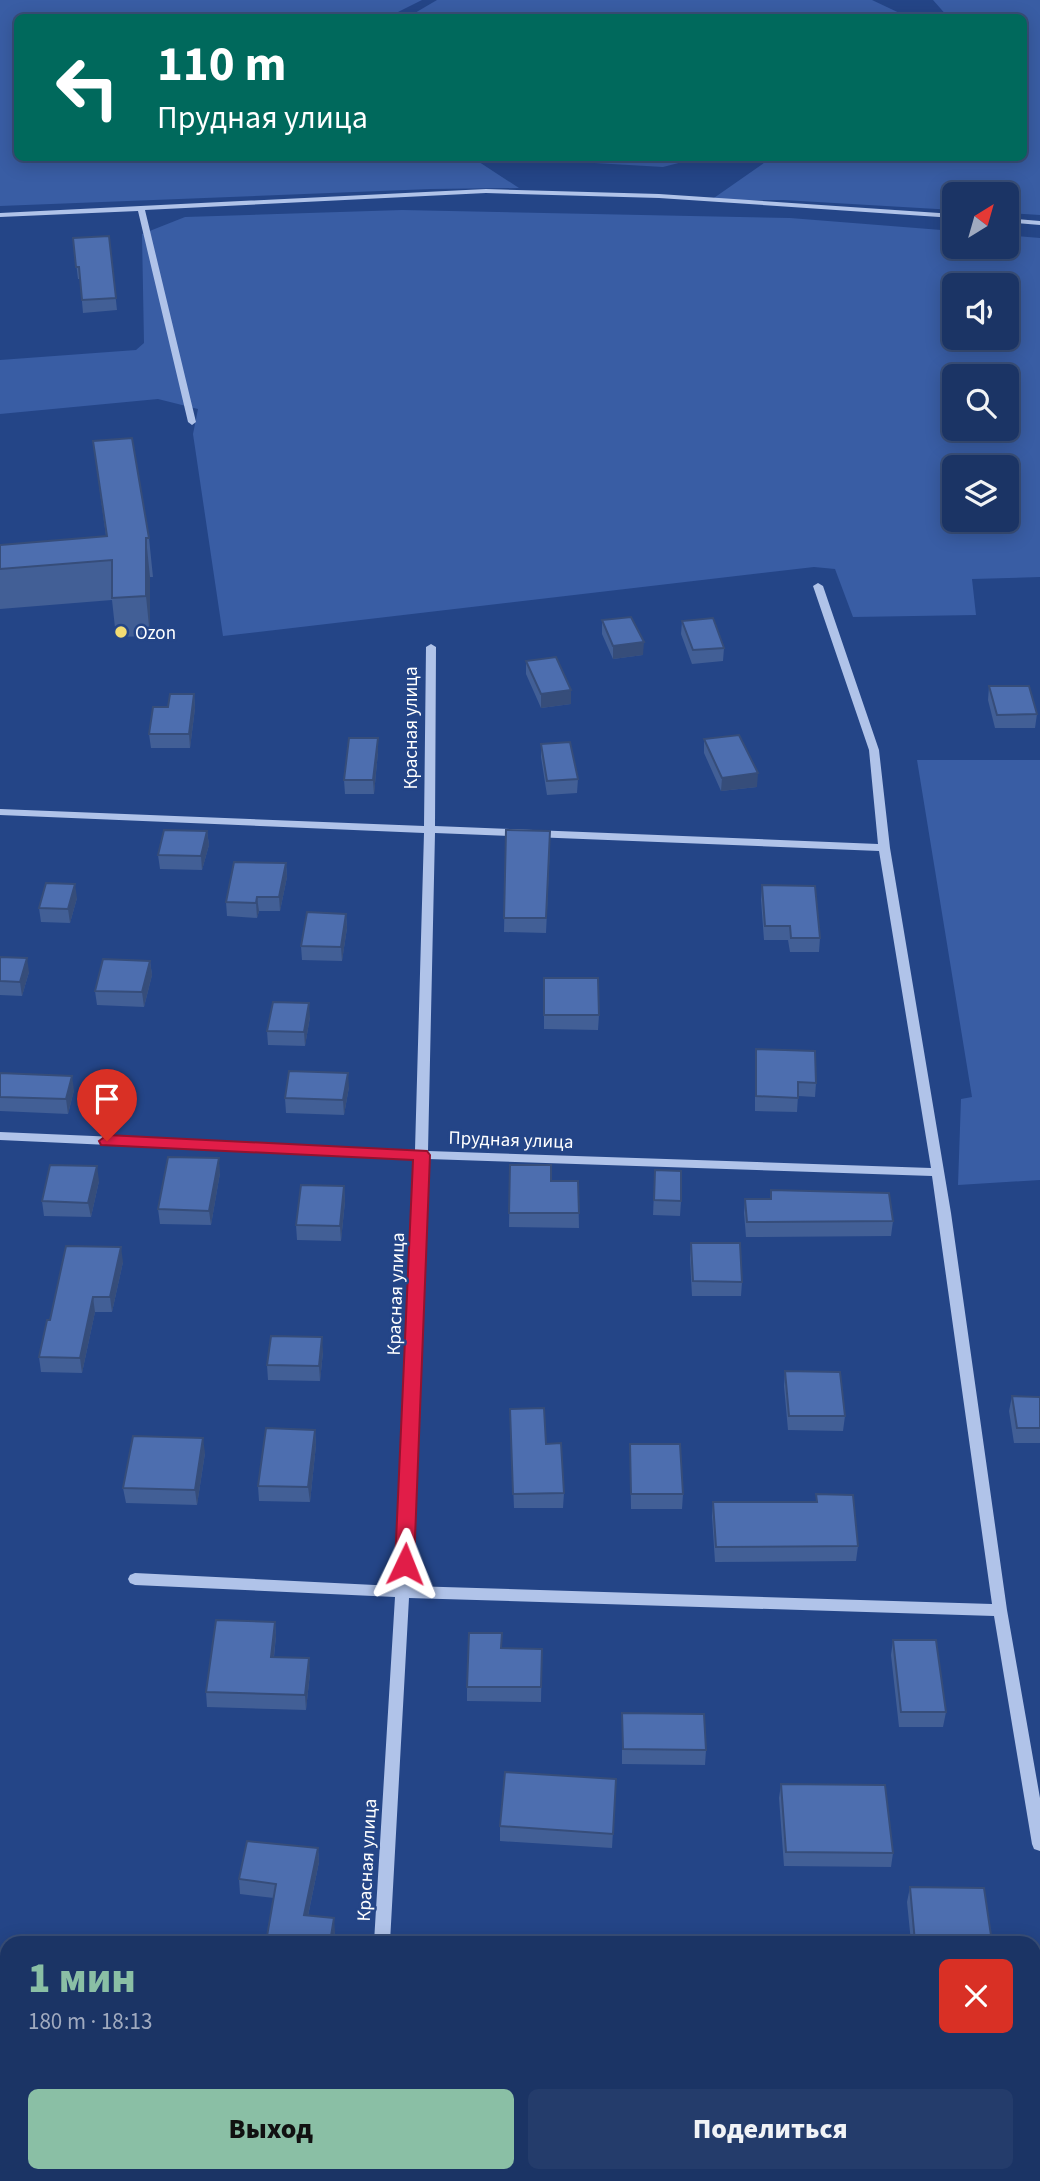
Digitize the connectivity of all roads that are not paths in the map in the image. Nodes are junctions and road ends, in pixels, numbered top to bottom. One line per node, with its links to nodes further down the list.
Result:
1 (141, 208): 2 (street); 3 (street); 6 (street)
2 (0, 215)
3 (942, 215)
4 (1019, 221): 5 (street)
5 (1040, 223)
6 (192, 422)
7 (818, 586): 11 (street)
8 (431, 647): 10 (street, Красная улица)
9 (0, 812): 10 (street)
10 (431, 829): 11 (street); 13 (street, Красная улица)
11 (884, 848): 14 (street)
12 (0, 1136): 13 (street, Прудная улица)
13 (422, 1155): 14 (street, Прудная улица); 16 (street, Красная улица)
14 (937, 1172): 17 (street)
15 (135, 1579): 16 (street)
16 (404, 1592): 17 (street); 19 (street, Красная улица)
17 (1000, 1610): 18 (street)
18 (1040, 1844)
19 (382, 1936)

